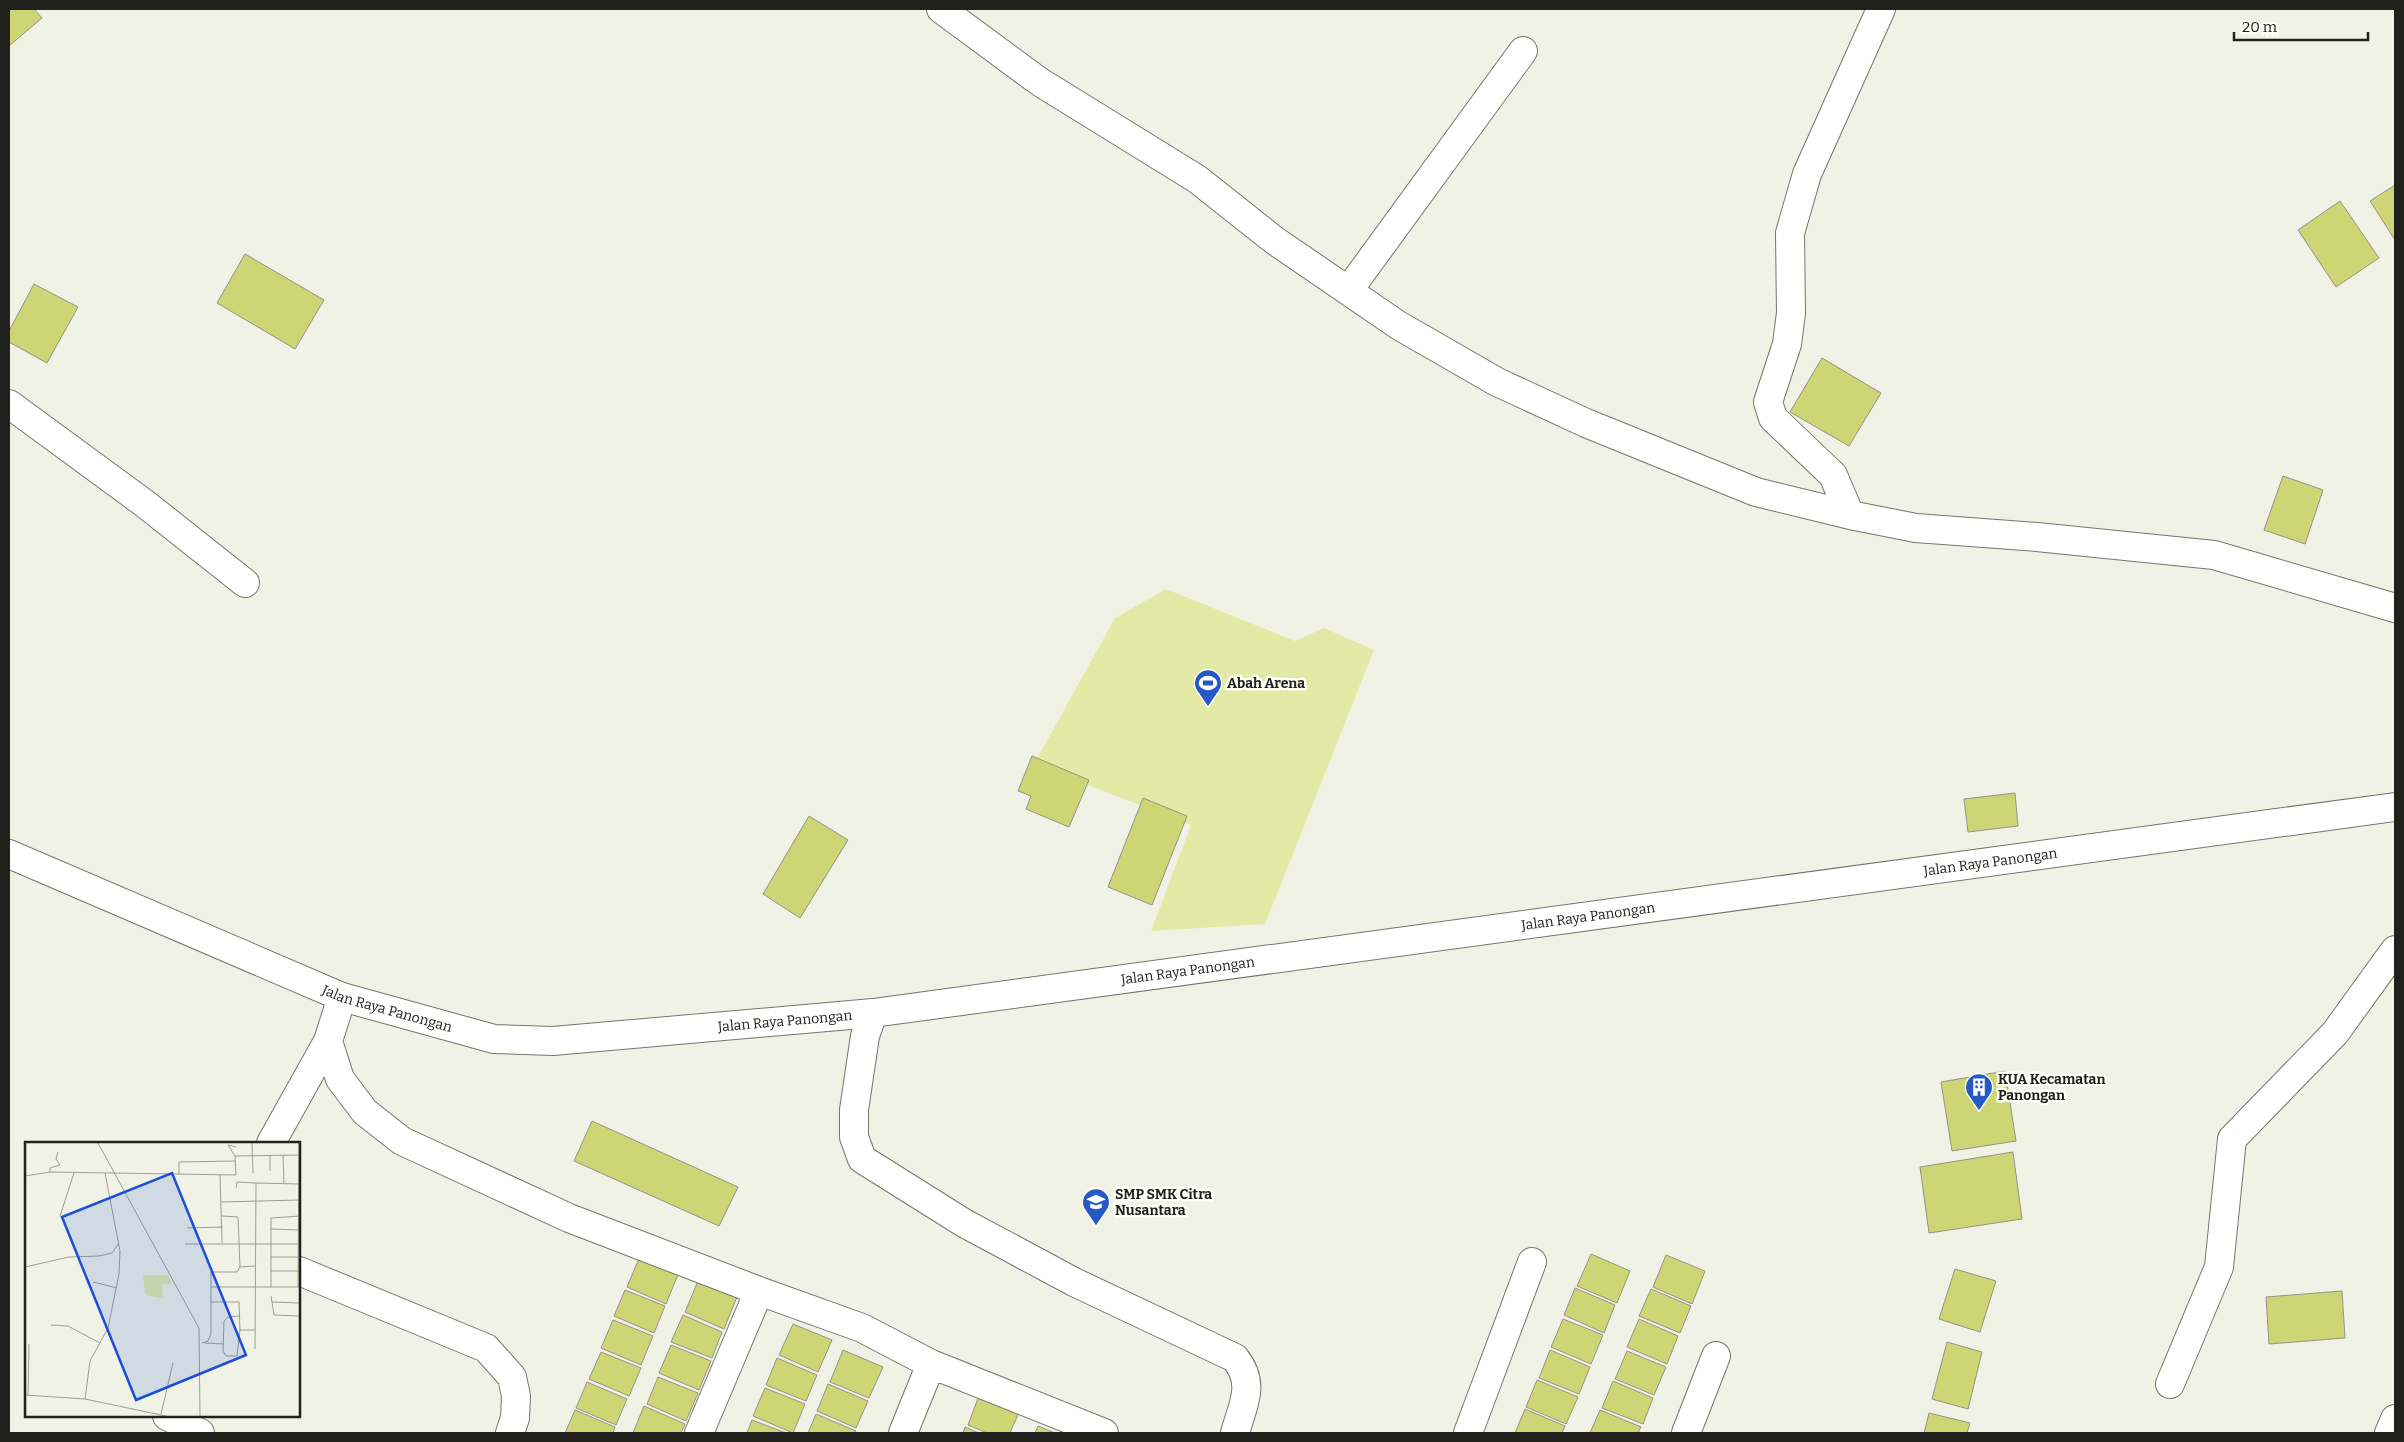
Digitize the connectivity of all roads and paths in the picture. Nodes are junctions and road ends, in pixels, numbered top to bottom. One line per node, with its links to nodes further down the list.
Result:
1 (941, 9): 4 (street)
2 (1881, 9): 6 (street)
3 (1523, 50): 4 (street)
4 (1348, 291): 6 (street)
5 (9, 404): 7 (street)
6 (1850, 515): 8 (street)
7 (245, 583)
8 (2395, 608)
9 (2395, 807): 13 (street, Jalan Raya Panongan)
10 (9, 854): 12 (street, Jalan Raya Panongan)
11 (2395, 950): 21 (street)
12 (342, 997): 13 (street, Jalan Raya Panongan); 14 (street)
13 (873, 1013): 29 (street)
14 (328, 1041): 15 (street); 18 (street)
15 (273, 1142)
16 (1532, 1262): 30 (street)
17 (300, 1271): 25 (street)
18 (759, 1291): 20 (street); 26 (street)
19 (1716, 1356): 31 (street)
20 (931, 1364): 27 (street); 28 (street)
21 (2170, 1384)
22 (170, 1417): 24 (street)
23 (2395, 1419): 32 (street)
24 (200, 1433)
25 (510, 1433)
26 (699, 1433)
27 (903, 1433)
28 (1104, 1433)
29 (1235, 1433)
30 (1468, 1433)
31 (1686, 1433)
32 (2389, 1433)

